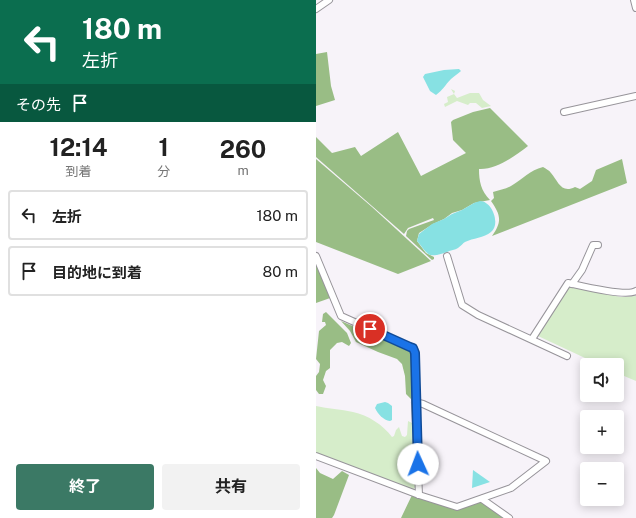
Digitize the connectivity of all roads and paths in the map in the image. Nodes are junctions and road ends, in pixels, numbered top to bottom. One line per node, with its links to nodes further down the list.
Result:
1 (329, 0): 4 (street)
2 (634, 0): 3 (street)
3 (636, 8)
4 (316, 9)
5 (636, 96): 6 (street)
6 (564, 112)
7 (598, 245): 10 (street)
8 (316, 256): 14 (street)
9 (447, 256): 12 (street)
10 (572, 284): 11 (street); 12 (street)
11 (636, 291)
12 (532, 339): 13 (street)
13 (567, 356)
14 (415, 402): 16 (street); 17 (street)
15 (316, 456): 16 (street)
16 (419, 495): 17 (street)
17 (482, 499): 18 (street)
18 (509, 518)

